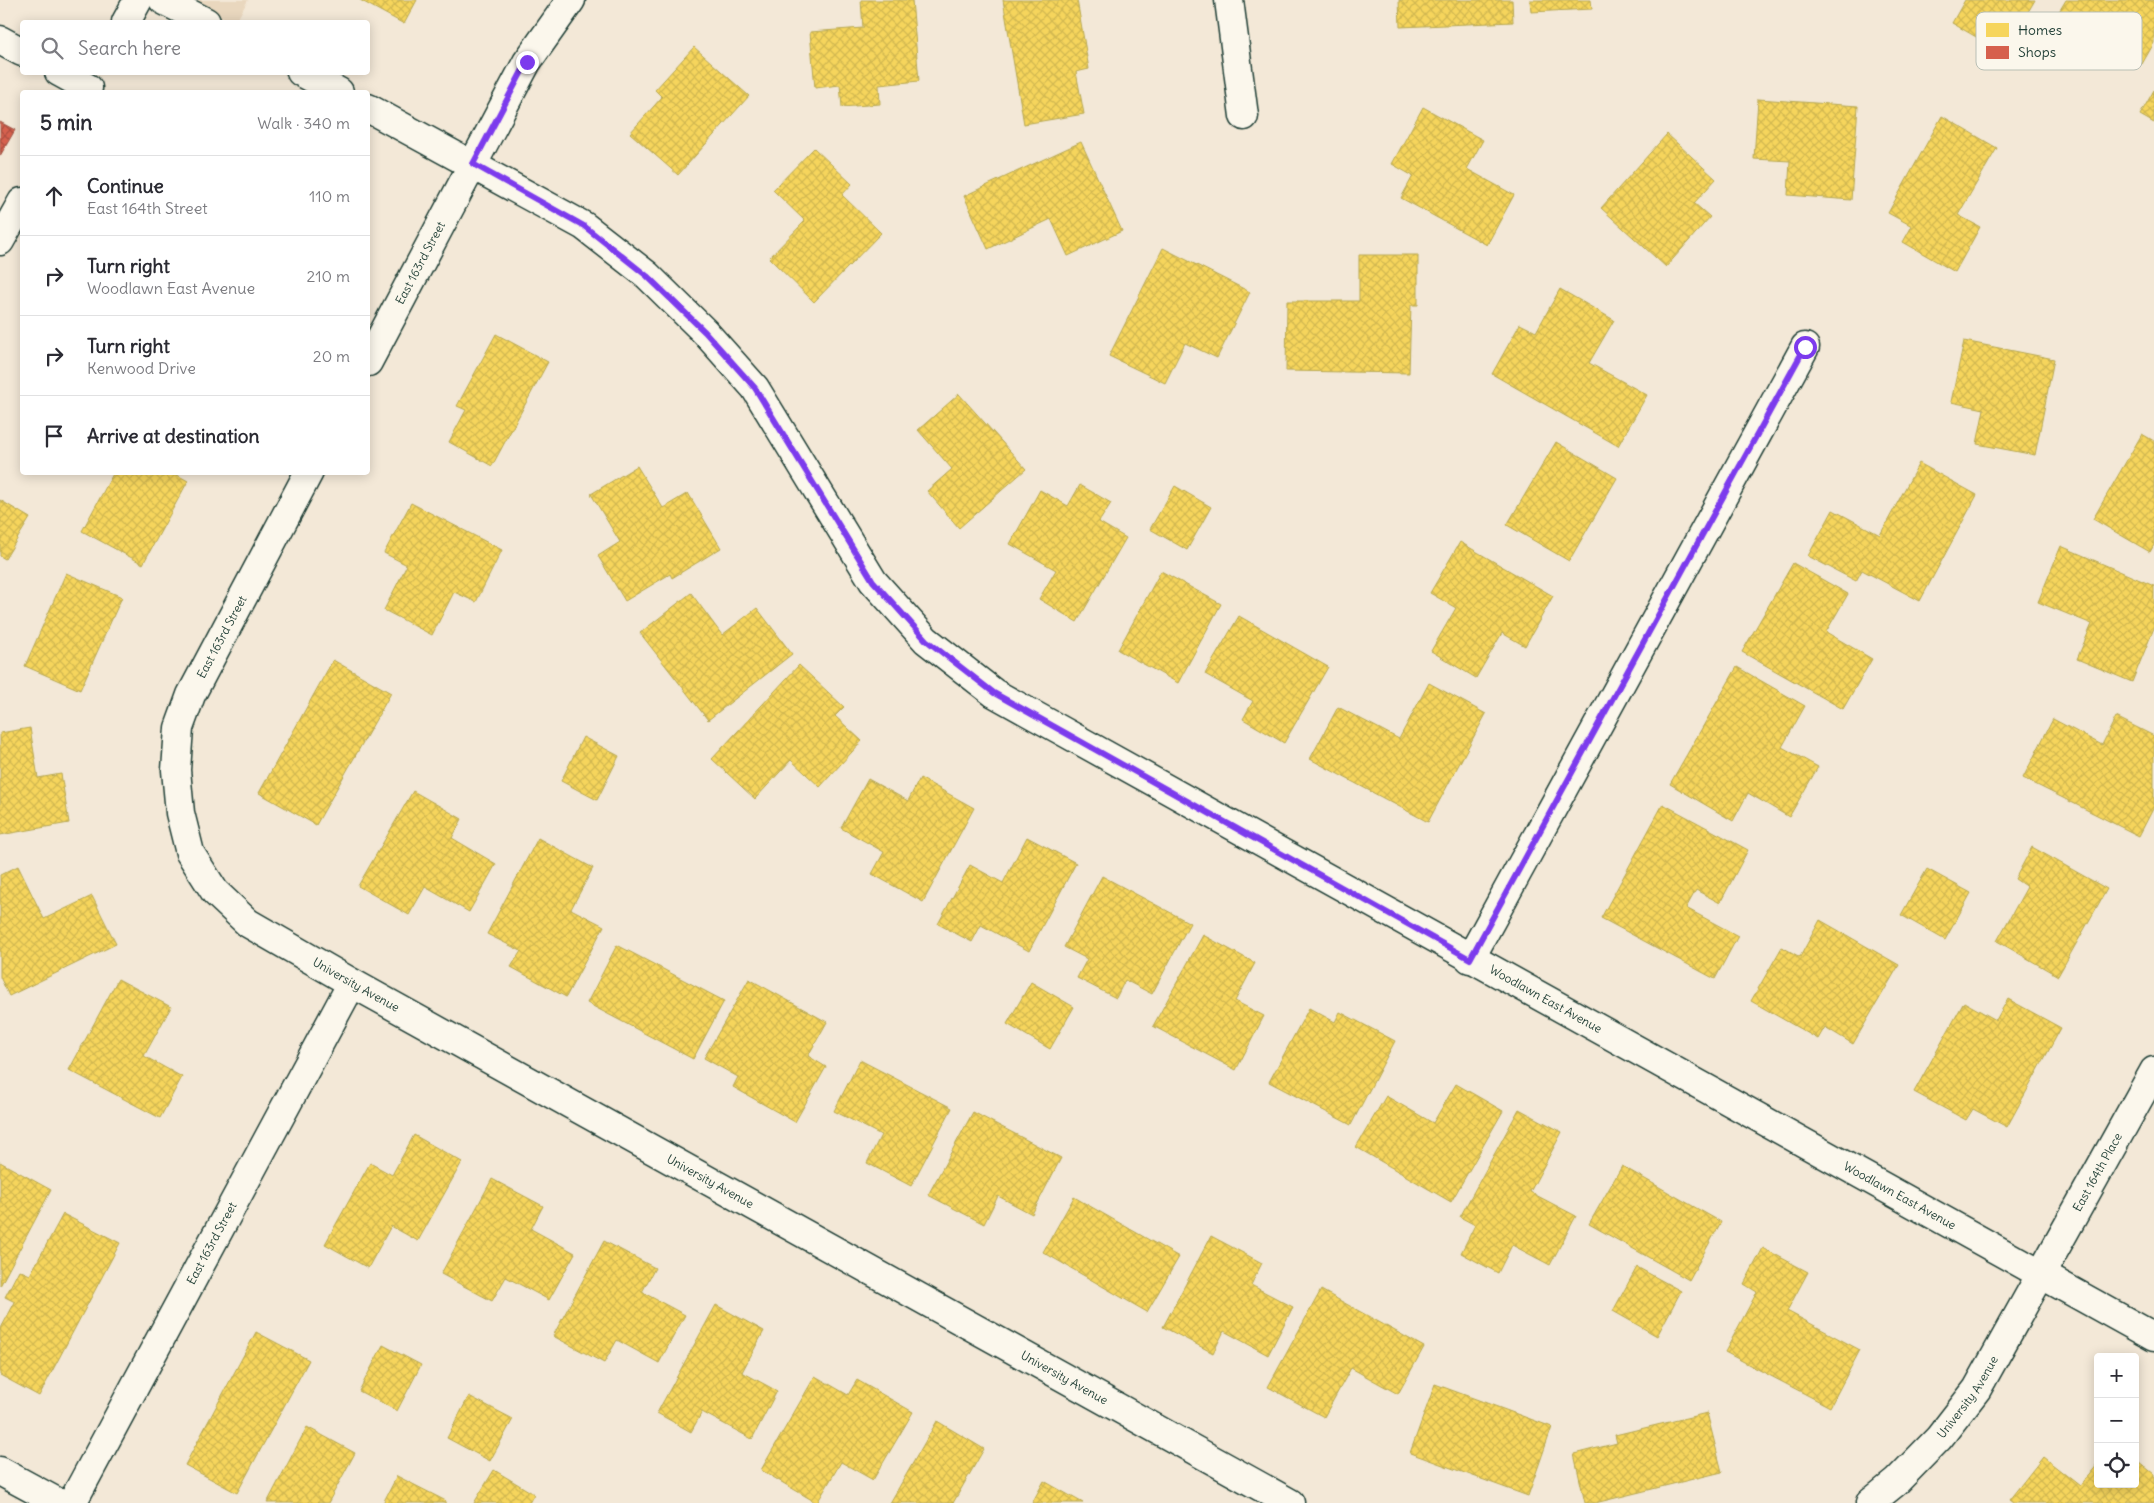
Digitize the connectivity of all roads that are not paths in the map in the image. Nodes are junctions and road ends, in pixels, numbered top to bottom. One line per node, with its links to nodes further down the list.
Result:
1 (138, 0): 5 (street)
2 (163, 0): 6 (street)
3 (572, 0): 15 (street, East 163rd Street)
4 (1229, 0): 14 (street)
5 (127, 20)
6 (202, 20)
7 (0, 40): 8 (street)
8 (20, 51)
9 (68, 75): 11 (street)
10 (307, 75): 12 (street)
11 (90, 84)
12 (334, 90)
13 (370, 109): 15 (street, Woodlawn East Avenue)
14 (1244, 116)
15 (473, 164): 19 (street, East 163rd Street); 22 (street, Woodlawn East Avenue)
16 (20, 206): 17 (street)
17 (0, 241)
18 (1805, 347): 22 (street)
19 (370, 358)
20 (307, 475): 21 (street, East 163rd Street)
21 (180, 813): 23 (street, University Avenue)
22 (1470, 959): 25 (street, Woodlawn East Avenue)
23 (352, 983): 29 (street, East 163rd Street); 30 (street, University Avenue)
24 (2154, 1070): 25 (street, East 164th Place)
25 (2042, 1274): 26 (street, Woodlawn East Avenue); 31 (street, University Avenue)
26 (2154, 1337)
27 (0, 1471): 28 (street)
28 (59, 1503)
29 (72, 1503)
30 (1290, 1503)
31 (1870, 1503)

